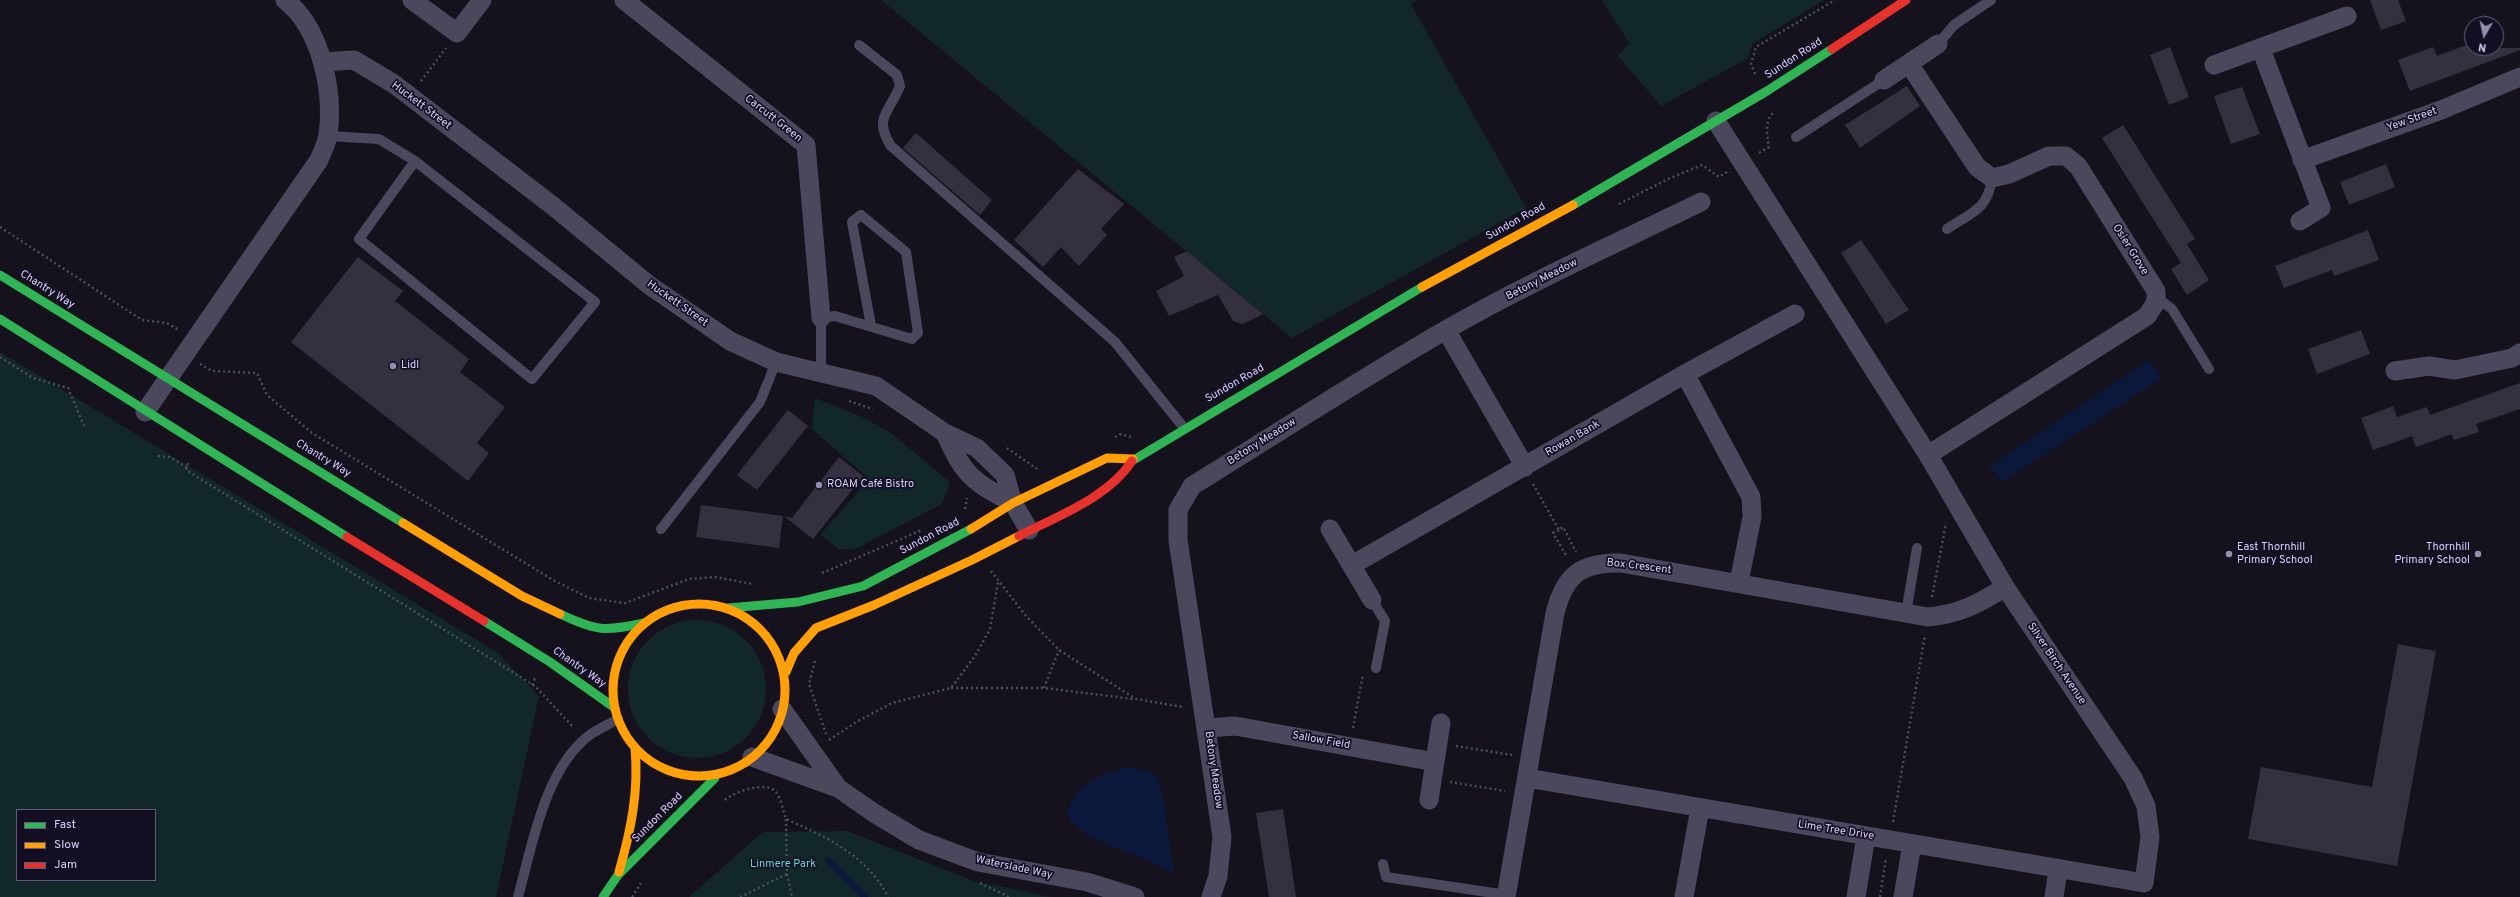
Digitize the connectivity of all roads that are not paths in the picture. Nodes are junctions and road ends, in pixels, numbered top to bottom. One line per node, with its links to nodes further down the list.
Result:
1 (285, 0): 11 (street)
2 (412, 0): 3 (street)
3 (482, 0)
4 (624, 0): 28 (street, Carcutt Green)
5 (1906, 0): 16 (main road, Sundon Road)
6 (1991, 0): 8 (lane)
7 (2347, 16): 10 (street)
8 (1938, 44): 12 (street)
9 (859, 45): 40 (lane)
10 (2261, 49): 13 (street); 19 (street)
11 (323, 62): 17 (street); 33 (street, Huckett Street)
12 (1908, 64): 15 (street); 21 (street)
13 (2214, 65)
14 (2520, 77): 19 (street, Yew Street)
15 (1884, 80): 18 (lane)
16 (1716, 121): 40 (main road, Sundon Road); 42 (street, Silver Birch Avenue)
17 (328, 136): 20 (lane); 38 (street)
18 (1796, 137)
19 (2302, 160): 23 (street)
20 (415, 161): 20 (lane)
21 (1992, 178): 24 (lane); 26 (street, Osier Grove)
22 (1701, 202): 31 (street, Betony Meadow)
23 (2300, 221)
24 (1947, 229)
25 (0, 275): 38 (main road, Chantry Way)
26 (2156, 302): 34 (lane); 42 (street)
27 (1795, 314): 37 (street, Rowan Bank)
28 (821, 318): 30 (lane); 36 (lane)
29 (0, 319): 39 (main road, Chantry Way)
30 (871, 326): 30 (lane)
31 (1446, 330): 44 (street); 63 (street, Betony Meadow)
32 (2520, 353): 35 (street)
33 (776, 362): 36 (street, Huckett Street); 46 (lane)
34 (2209, 369)
35 (2395, 371)
36 (821, 373): 41 (street, Huckett Street)
37 (1685, 374): 44 (street, Rowan Bank); 51 (street)
38 (167, 378): 39 (street); 56 (main road, Chantry Way)
39 (145, 412): 59 (main road, Chantry Way)
40 (1184, 428): 43 (main road, Sundon Road)
41 (945, 433): 45 (street); 45 (street, Huckett Street)
42 (1928, 455): 52 (street, Silver Birch Avenue)
43 (1133, 459): 45 (main road, Sundon Road); 48 (main road, Sundon Road)
44 (1525, 467): 50 (street, Rowan Bank)
45 (1013, 503): 48 (street, Huckett Street); 54 (main road, Sundon Road)
46 (661, 529)
47 (1330, 529): 50 (street)
48 (1029, 530): 58 (main road, Sundon Road)
49 (1917, 548): 55 (lane)
50 (1352, 565): 53 (street)
51 (1739, 582): 55 (street, Box Crescent); 68 (street, Box Crescent)
52 (2005, 587): 55 (street, Box Crescent); 77 (street, Silver Birch Avenue)
53 (1372, 600): 57 (lane)
54 (728, 608): 56 (main road); 58 (main road)
55 (1906, 613)
56 (644, 623): 59 (main road)
57 (1376, 668)
58 (786, 672): 60 (main road)
59 (615, 708): 61 (main road)
60 (782, 709): 65 (main road); 69 (street, Waterslade Way)
61 (618, 720): 64 (main road); 79 (lane)
62 (1441, 723): 66 (street)
63 (1207, 728): 66 (street, Sallow Field); 82 (street, Betony Meadow)
64 (635, 748): 67 (main road); 76 (main road, Sundon Road)
65 (752, 757): 67 (main road); 69 (street, Waterslade Way)
66 (1433, 770): 70 (street)
67 (716, 778): 76 (main road, Sundon Road)
68 (1526, 786): 71 (street, Lime Tree Drive); 78 (street)
69 (838, 788): 81 (street, Waterslade Way)
70 (1429, 800)
71 (1700, 808): 72 (street, Lime Tree Drive); 83 (street)
72 (1866, 836): 73 (street, Lime Tree Drive); 84 (street)
73 (1912, 844): 75 (street, Lime Tree Drive); 85 (street)
74 (1383, 864): 78 (lane)
75 (2058, 870): 77 (street, Lime Tree Drive); 86 (street)
76 (618, 875): 80 (main road, Sundon Road)
77 (2144, 883)
78 (1506, 896)
79 (518, 897)
80 (603, 897)
81 (1135, 897)
82 (1211, 897)
83 (1684, 897)
84 (1856, 897)
85 (1904, 897)
86 (2054, 897)

